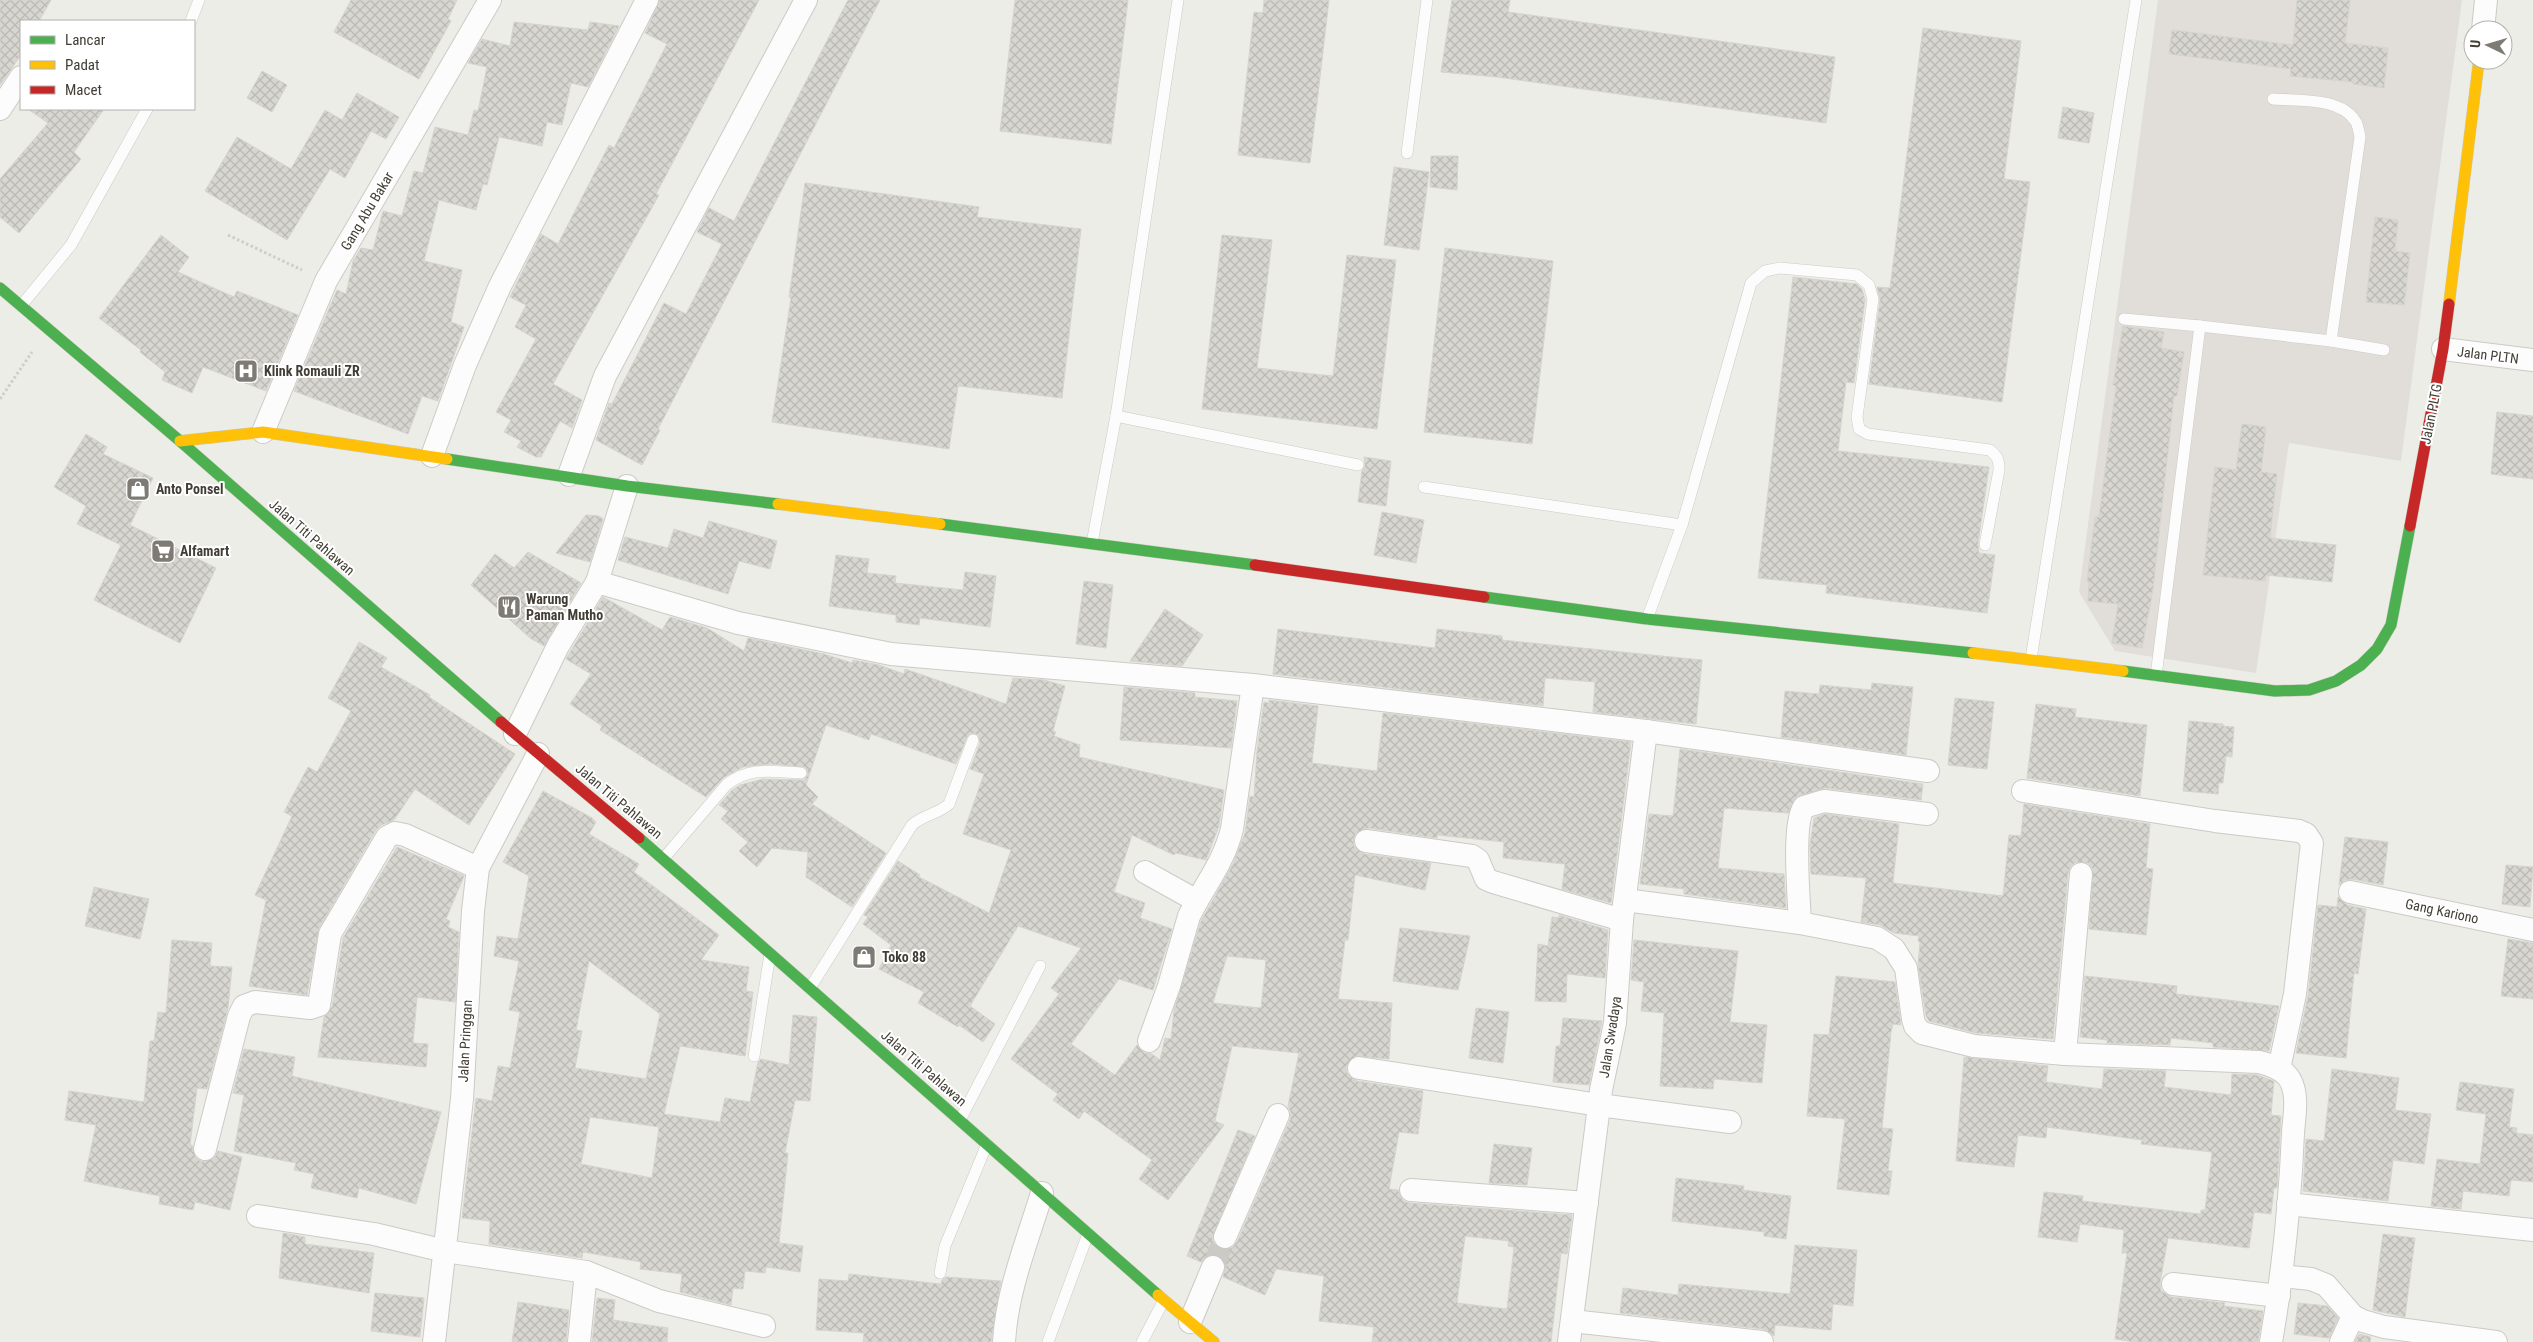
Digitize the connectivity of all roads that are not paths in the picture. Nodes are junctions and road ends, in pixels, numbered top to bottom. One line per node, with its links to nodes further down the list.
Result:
1 (199, 0): 9 (lane)
2 (490, 0): 26 (street, Gang Abu Bakar)
3 (647, 0): 28 (street)
4 (806, 0): 30 (street)
5 (1178, 0): 25 (lane)
6 (1426, 0): 16 (lane)
7 (2136, 0): 38 (lane)
8 (2486, 0): 10 (street)
9 (191, 20)
10 (2484, 20)
11 (2478, 70): 22 (street, Jalan PLTG)
12 (20, 79): 14 (street)
13 (2273, 99): 21 (lane)
14 (0, 109)
15 (146, 110): 18 (lane)
16 (1407, 153)
17 (0, 288): 18 (street, Jalan Titi Pahlawan)
18 (21, 306): 27 (street, Jalan Titi Pahlawan)
19 (2124, 319): 20 (lane)
20 (2200, 326): 21 (lane); 39 (lane)
21 (2332, 342): 23 (lane)
22 (2443, 349): 24 (street, Jalan PLTN); 39 (street, Jalan PLTG)
23 (2384, 350)
24 (2533, 360)
25 (1116, 416): 29 (lane); 34 (lane)
26 (263, 432): 27 (street, Jalan PLTG); 28 (street, Jalan PLTG)
27 (180, 441): 42 (street, Jalan Titi Pahlawan)
28 (432, 456): 30 (street, Jalan PLTG)
29 (1358, 465)
30 (569, 475): 31 (street, Jalan PLTG)
31 (627, 486): 34 (street, Jalan PLTG); 36 (street)
32 (1424, 487): 33 (lane)
33 (1682, 525): 35 (lane); 37 (lane)
34 (1092, 543): 37 (street, Jalan PLTG)
35 (1985, 545)
36 (597, 582): 40 (street); 42 (street)
37 (1646, 619): 38 (street, Jalan PLTG)
38 (2030, 659): 39 (street, Jalan PLTG)
39 (2156, 676)
40 (1253, 685): 41 (street); 55 (street)
41 (1646, 731): 45 (street); 56 (street, Jalan Swadaya)
42 (515, 734): 44 (street, Jalan Titi Pahlawan)
43 (973, 740): 61 (lane)
44 (538, 754): 50 (street, Jalan Titi Pahlawan); 51 (street, Jalan Pringgan)
45 (1928, 771)
46 (801, 773): 50 (lane)
47 (2023, 791): 66 (street)
48 (1927, 814): 57 (street)
49 (1366, 841): 56 (street)
50 (664, 858): 59 (street, Jalan Titi Pahlawan)
51 (478, 868): 72 (street); 81 (street, Jalan Pringgan)
52 (1144, 872): 55 (street)
53 (2082, 874): 63 (street)
54 (2350, 892): 58 (street, Gang Kariono)
55 (1197, 901): 62 (street)
56 (1624, 910): 57 (street); 67 (street, Jalan Swadaya)
57 (1800, 923): 63 (street)
58 (2533, 930)
59 (770, 952): 61 (street, Jalan Titi Pahlawan); 64 (lane)
60 (1040, 966): 69 (lane)
61 (810, 988): 69 (street, Jalan Titi Pahlawan)
62 (1149, 1041)
63 (2065, 1054): 66 (street)
64 (754, 1056)
65 (1359, 1068): 67 (street)
66 (2279, 1069): 76 (street)
67 (1599, 1105): 70 (street); 75 (street, Jalan Swadaya)
68 (1278, 1115): 80 (street)
69 (960, 1120): 71 (street, Jalan Titi Pahlawan)
70 (1730, 1122)
71 (987, 1144): 74 (street, Jalan Titi Pahlawan); 84 (lane)
72 (205, 1149)
73 (1411, 1190): 75 (street)
74 (1042, 1193): 79 (street, Jalan Titi Pahlawan); 94 (street)
75 (1587, 1203): 91 (street, Jalan Swadaya)
76 (2288, 1204): 78 (street); 86 (street)
77 (258, 1216): 81 (street)
78 (2533, 1230)
79 (1088, 1234): 87 (street, Jalan Titi Pahlawan); 95 (lane)
80 (1226, 1238)
81 (444, 1251): 83 (street); 92 (street, Jalan Pringgan)
82 (1213, 1266): 89 (street)
83 (586, 1272): 90 (street); 93 (street)
84 (940, 1273)
85 (2173, 1284): 86 (street)
86 (2280, 1286): 88 (street); 99 (street)
87 (1164, 1300): 89 (street, Jalan Titi Pahlawan); 96 (lane)
88 (2354, 1316): 100 (street); 101 (street)
89 (1190, 1322): 97 (street, Jalan Titi Pahlawan)
90 (764, 1326)
91 (1570, 1331): 98 (street)
92 (434, 1342)
93 (579, 1342)
94 (1004, 1342)
95 (1048, 1342)
96 (1142, 1342)
97 (1214, 1342)
98 (1762, 1342)
99 (2271, 1342)
100 (2341, 1342)
101 (2496, 1342)

